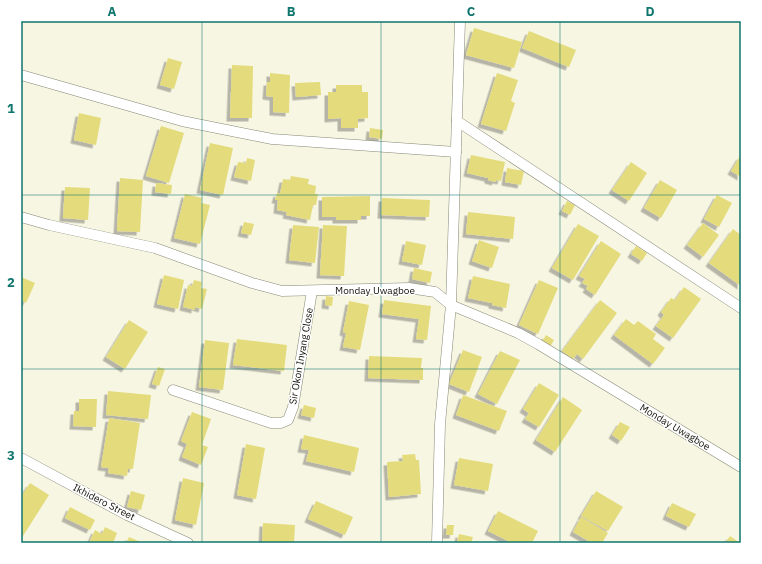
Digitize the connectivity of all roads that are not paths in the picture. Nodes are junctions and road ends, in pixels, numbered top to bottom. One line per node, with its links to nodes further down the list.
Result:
1 (460, 21): 3 (street)
2 (21, 75): 4 (street)
3 (457, 121): 4 (street); 8 (street)
4 (456, 152): 7 (street)
5 (21, 217): 6 (street, Monday Uwagboe)
6 (312, 291): 7 (street, Monday Uwagboe); 9 (street, Sir Okon Inyang Close)
7 (451, 305): 11 (street, Monday Uwagboe); 13 (street)
8 (741, 308)
9 (173, 390)
10 (21, 458): 12 (street, Ikhidero Street)
11 (741, 467)
12 (188, 543)
13 (437, 543)

